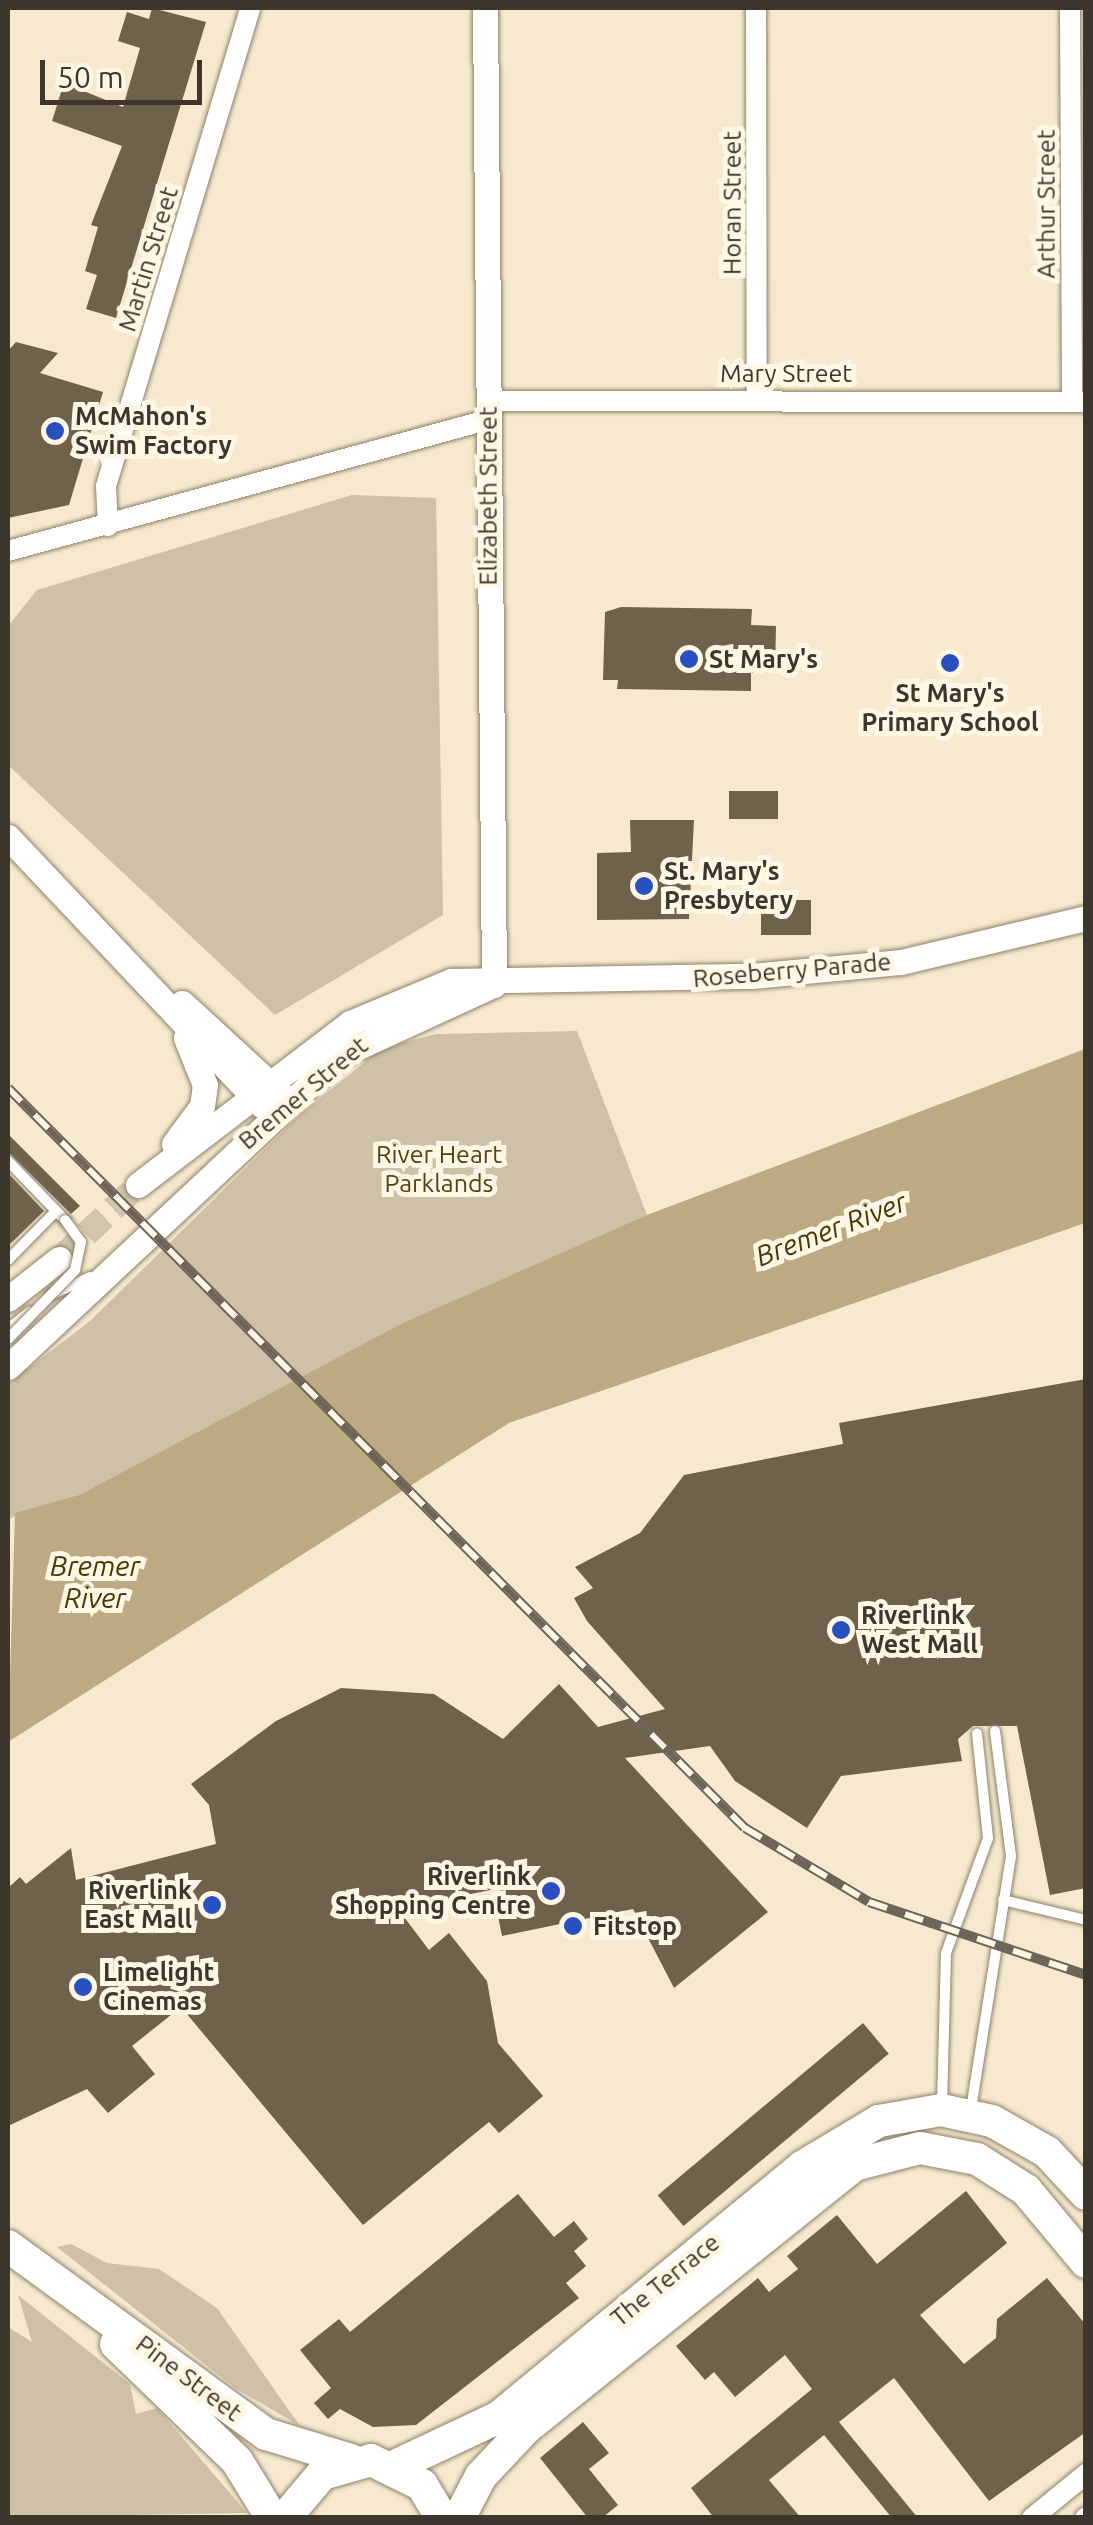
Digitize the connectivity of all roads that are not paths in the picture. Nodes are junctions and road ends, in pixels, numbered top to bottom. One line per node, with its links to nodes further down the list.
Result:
1 (250, 8): 8 (street, Martin Street)
2 (485, 8): 7 (street, Elizabeth Street)
3 (756, 8): 5 (street, Horan Street)
4 (1070, 8): 6 (street, Arthur Street)
5 (757, 398): 6 (street, Mary Street); 7 (street, Mary Street)
6 (1079, 401)
7 (487, 410): 8 (street, Mary Street); 13 (street, Elizabeth Street)
8 (108, 526): 9 (street, Mary Street)
9 (8, 551)
10 (8, 837): 12 (street)
11 (1086, 918): 13 (street, Roseberry Parade)
12 (154, 982): 14 (street); 14 (street, Bremer Street)
13 (494, 984): 14 (street, Bremer Street)
14 (270, 1098): 17 (street, Bremer Street)
15 (8, 1161): 16 (lane)
16 (52, 1208): 19 (lane); 22 (lane, bridge)
17 (131, 1256): 21 (lane); 23 (street, Bremer Street)
18 (59, 1259): 20 (street)
19 (8, 1260)
20 (8, 1300)
21 (8, 1329)
22 (8, 1340)
23 (8, 1367)
24 (995, 1731): 26 (lane)
25 (977, 1734): 28 (lane)
26 (1003, 1900): 27 (lane); 28 (lane)
27 (1086, 1920)
28 (955, 2113): 29 (main road); 30 (main road); 35 (main road, The Terrace)
29 (945, 2150): 32 (main road); 40 (main road, The Terrace)
30 (1086, 2194)
31 (8, 2246): 33 (main road, Pine Street)
32 (1086, 2262)
33 (38, 2270): 34 (main road, Pine Street); 37 (main road, Pine Street)
34 (351, 2460): 35 (main road, Pine Street); 38 (main road)
35 (395, 2466): 39 (main road)
36 (1086, 2474): 41 (street)
37 (272, 2518)
38 (286, 2518)
39 (442, 2518)
40 (459, 2518)
41 (1032, 2518)

